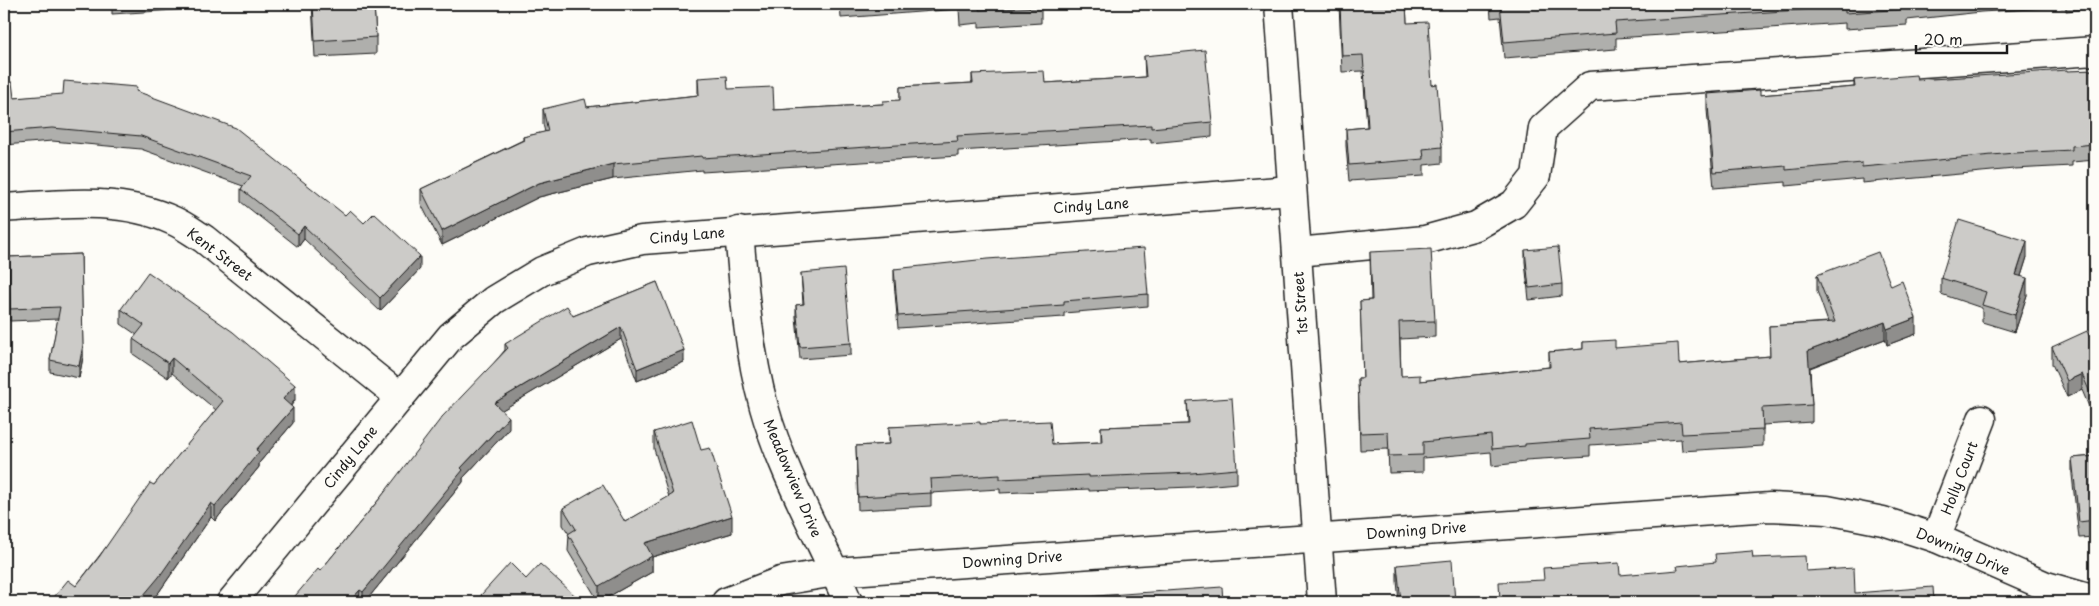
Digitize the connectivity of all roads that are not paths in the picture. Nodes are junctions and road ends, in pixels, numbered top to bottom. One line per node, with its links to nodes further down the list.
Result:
1 (1279, 4): 3 (street, 1st Street)
2 (2095, 51): 6 (street)
3 (1292, 190): 5 (street, Cindy Lane); 6 (street, 1st Street)
4 (4, 208): 7 (street, Kent Street)
5 (739, 231): 7 (street, Cindy Lane); 11 (street, Meadowview Drive)
6 (1297, 252): 9 (street, 1st Street)
7 (399, 396): 13 (street, Cindy Lane)
8 (1982, 419): 10 (street, Holly Court)
9 (1317, 537): 10 (street, Downing Drive); 11 (street, Downing Drive); 16 (street, 1st Street)
10 (1936, 538): 12 (street, Downing Drive)
11 (835, 572): 14 (street, Downing Drive); 15 (street, Meadowview Drive)
12 (2095, 600)
13 (231, 602)
14 (726, 602)
15 (848, 602)
16 (1322, 602)

